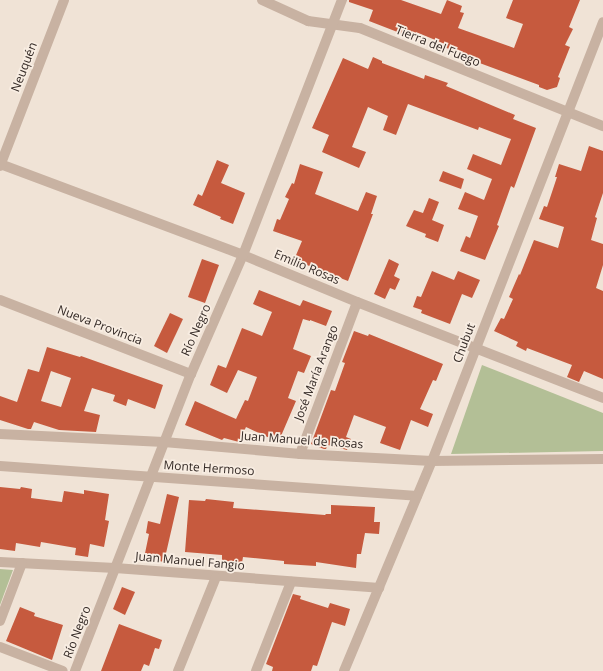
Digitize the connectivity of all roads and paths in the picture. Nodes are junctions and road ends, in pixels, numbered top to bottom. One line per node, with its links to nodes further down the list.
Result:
1 (64, 0): 8 (street, Neuquén)
2 (262, 0): 5 (street, Tierra del Fuego)
3 (342, 0): 5 (street, Río Negro)
4 (603, 22): 6 (street, Chubut)
5 (333, 24): 6 (street, Tierra del Fuego); 9 (street, Río Negro)
6 (568, 112): 7 (street, Tierra del Fuego); 12 (street, Chubut)
7 (603, 126)
8 (0, 165): 9 (street, Emilio Rosas)
9 (243, 255): 11 (street, Emilio Rosas); 13 (street, Río Negro)
10 (0, 300): 13 (street, Nueva Provincia)
11 (357, 302): 12 (street, Emilio Rosas); 17 (street, José María Arango)
12 (476, 348): 14 (street, Emilio Rosas); 19 (street, Chubut)
13 (191, 374): 16 (street, Río Negro)
14 (603, 398)
15 (0, 434): 16 (street, Juan Manuel de Rosas)
16 (164, 442): 17 (street, Juan Manuel de Rosas); 21 (street, Río Negro)
17 (300, 454): 19 (street, Juan Manuel de Rosas)
18 (603, 459): 19 (street, Juan Manuel de Rosas)
19 (432, 461): 22 (street, Chubut)
20 (0, 466): 21 (street, Monte Hermoso)
21 (152, 476): 22 (street, Monte Hermoso); 25 (street, Río Negro)
22 (417, 496): 28 (street, Chubut)
23 (0, 562): 24 (street, Juan Manuel Fangio)
24 (22, 563): 25 (street, Juan Manuel Fangio); 29 (street)
25 (116, 568): 26 (street, Juan Manuel Fangio); 32 (street, Río Negro)
26 (216, 577): 27 (street, Juan Manuel Fangio); 33 (street)
27 (291, 582): 28 (street, Juan Manuel Fangio); 34 (street)
28 (379, 588): 35 (street, Chubut)
29 (0, 621)
30 (0, 647): 31 (street)
31 (63, 671)
32 (75, 671)
33 (178, 671)
34 (256, 671)
35 (344, 671)

